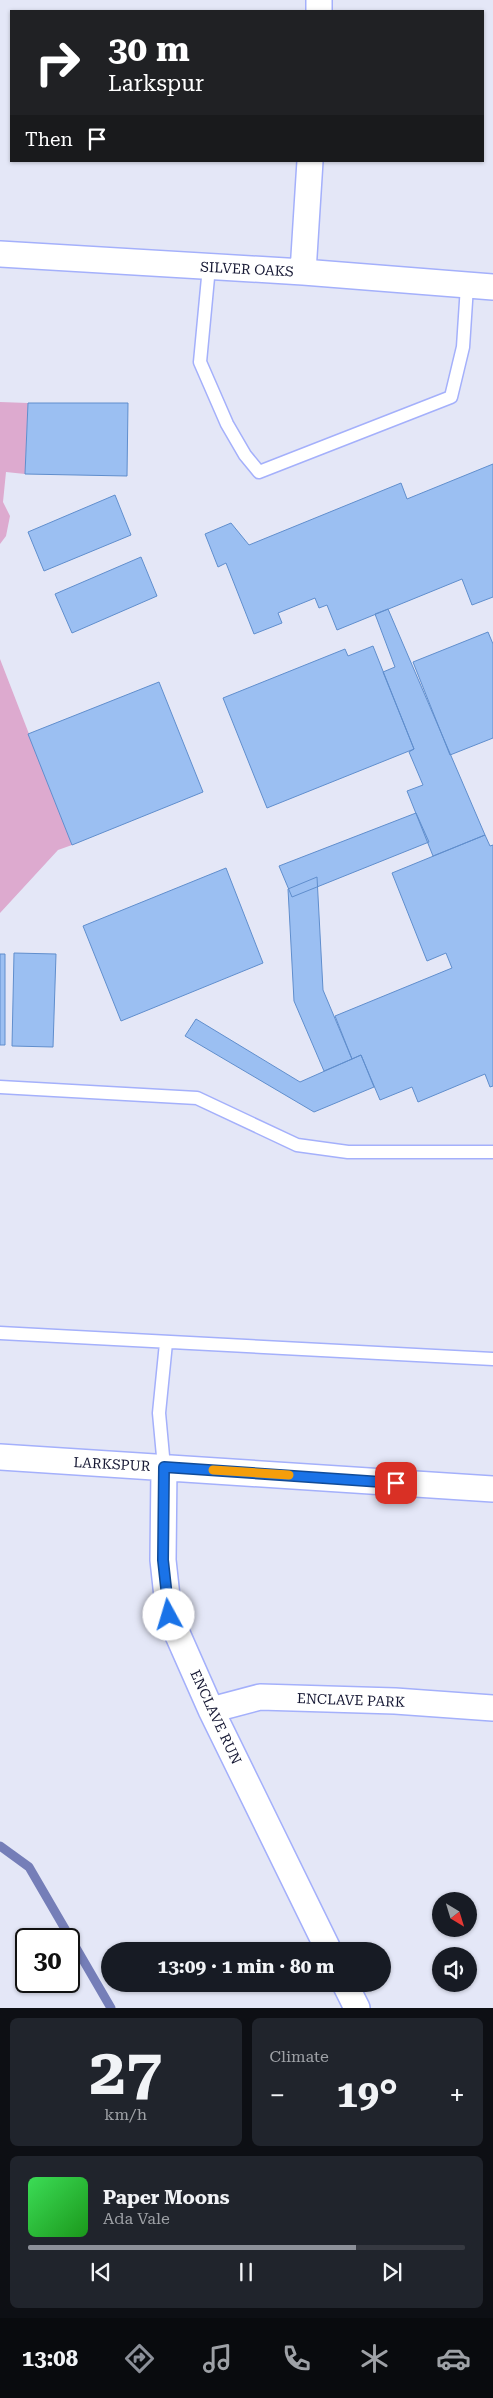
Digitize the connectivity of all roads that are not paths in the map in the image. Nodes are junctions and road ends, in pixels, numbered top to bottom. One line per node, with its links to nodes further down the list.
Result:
1 (310, 162): 4 (street)
2 (0, 254): 3 (street, SILVER OAKS)
3 (210, 266): 4 (street, SILVER OAKS); 5 (lane)
4 (303, 272): 5 (street, SILVER OAKS)
5 (467, 286): 6 (street, SILVER OAKS)
6 (493, 287)
7 (0, 1087): 8 (lane)
8 (493, 1152)
9 (0, 1333): 10 (lane)
10 (166, 1343): 11 (lane); 13 (lane)
11 (493, 1359)
12 (0, 1457): 13 (street, LARKSPUR)
13 (164, 1467): 14 (street, LARKSPUR); 16 (street, ENCLAVE RUN)
14 (493, 1489)
15 (493, 1708): 16 (street, ENCLAVE PARK)
16 (211, 1710): 17 (street, ENCLAVE RUN)
17 (325, 1942)
18 (349, 1992): 19 (street)
19 (357, 2008)

